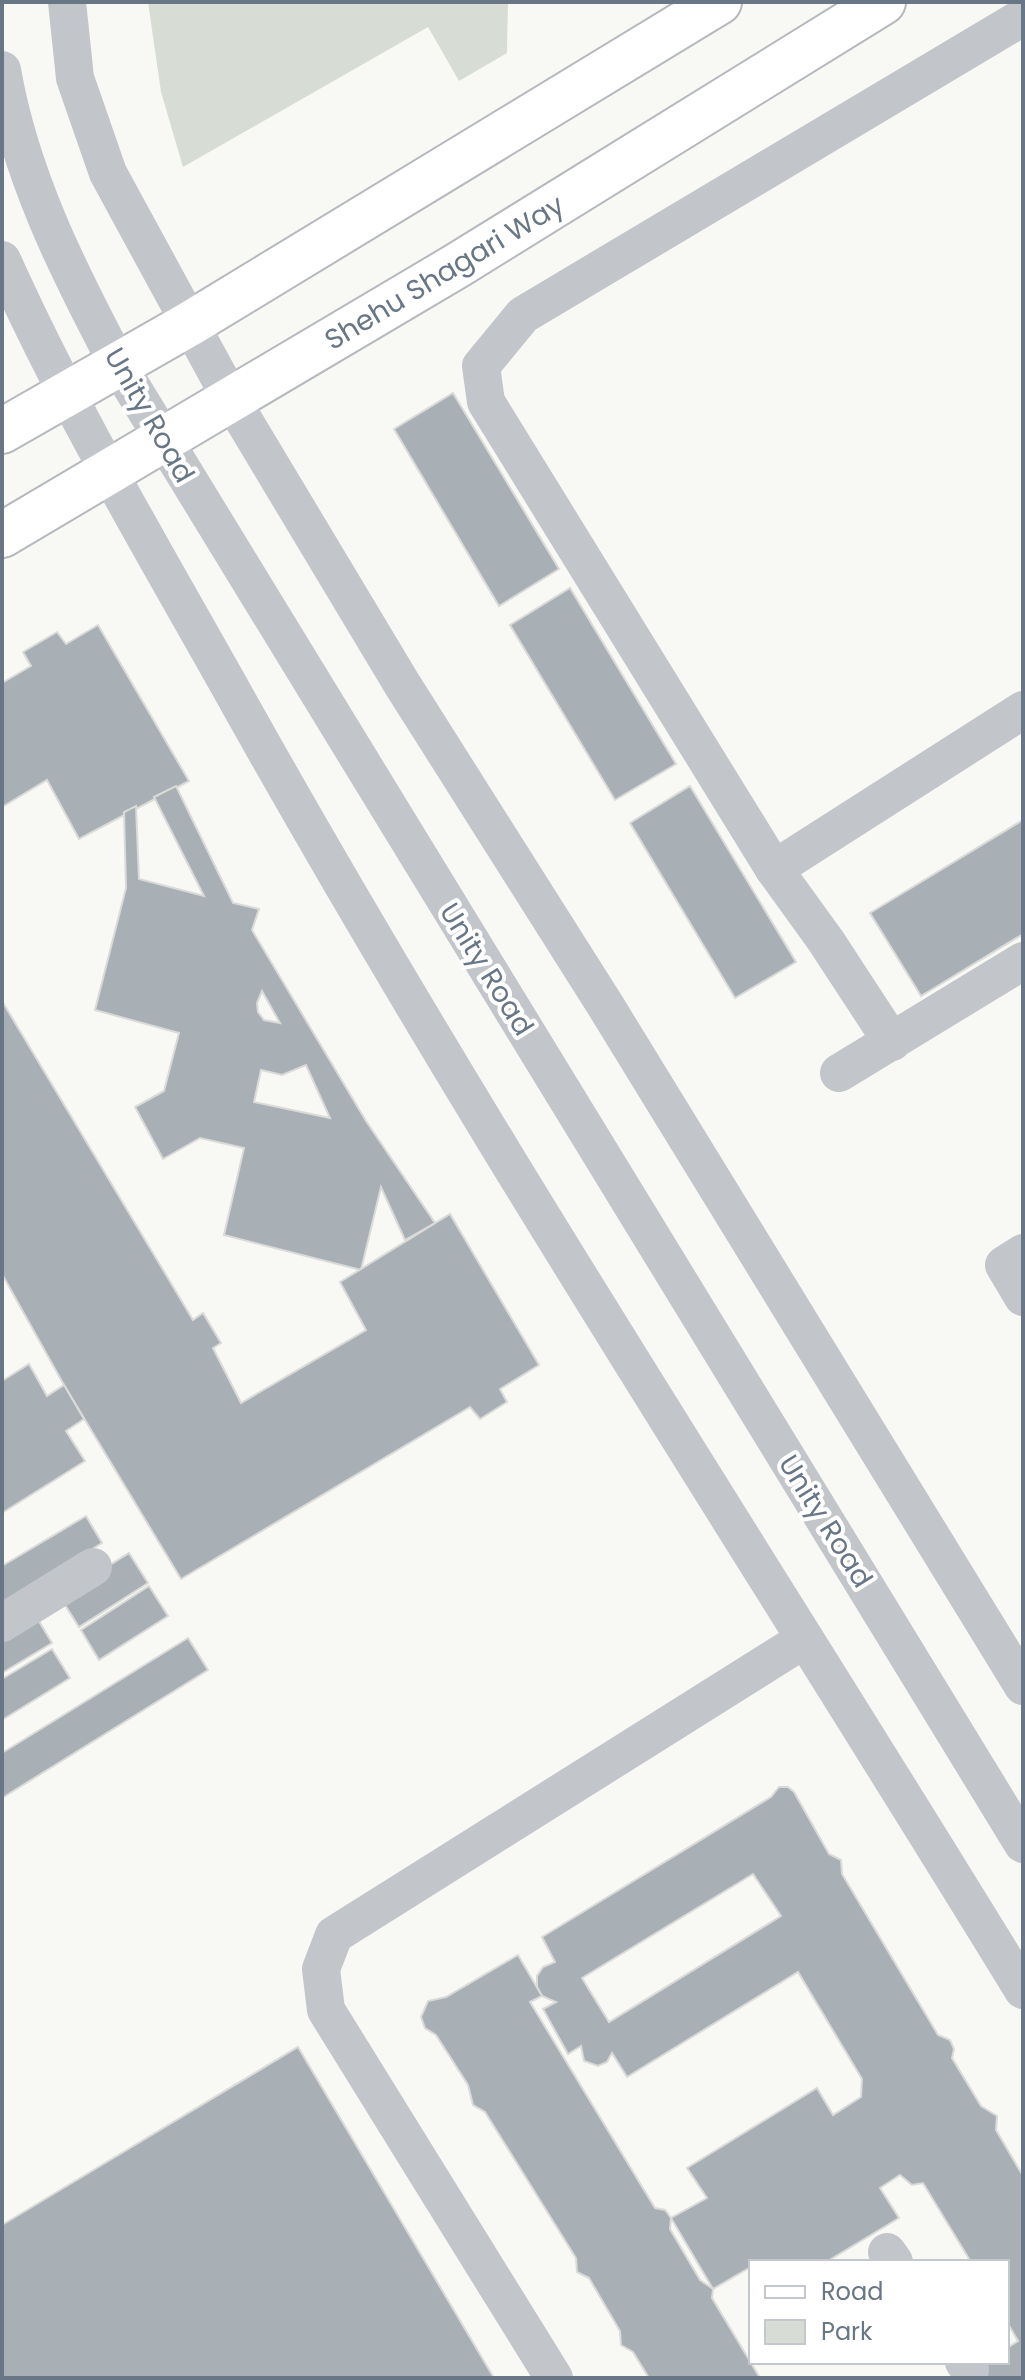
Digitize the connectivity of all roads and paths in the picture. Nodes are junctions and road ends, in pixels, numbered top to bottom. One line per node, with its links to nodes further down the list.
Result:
1 (67, 2): 7 (street)
2 (719, 2): 7 (main road)
3 (883, 2): 10 (main road, Shehu Shagari Way)
4 (1023, 17): 16 (street)
5 (2, 70): 8 (street, Unity Road)
6 (2, 260): 9 (street, Unity Road)
7 (191, 323): 8 (main road); 10 (street)
8 (117, 363): 9 (main road); 12 (street, Unity Road)
9 (68, 391): 11 (main road); 13 (street, Unity Road)
10 (231, 399): 12 (main road, Shehu Shagari Way); 25 (street)
11 (2, 431)
12 (162, 439): 13 (main road, Shehu Shagari Way); 26 (street, Unity Road)
13 (110, 471): 14 (main road, Shehu Shagari Way); 24 (street, Unity Road)
14 (2, 535)
15 (1023, 710): 16 (street)
16 (774, 869): 18 (street)
17 (1023, 961): 18 (street)
18 (892, 1042): 19 (street)
19 (839, 1073)
20 (1023, 1253): 21 (street)
21 (1023, 1297)
22 (93, 1567): 23 (street)
23 (2, 1623)
24 (805, 1639): 27 (street, Unity Road); 28 (street)
25 (1023, 1686)
26 (1023, 1844)
27 (1023, 1990)
28 (554, 2378)

